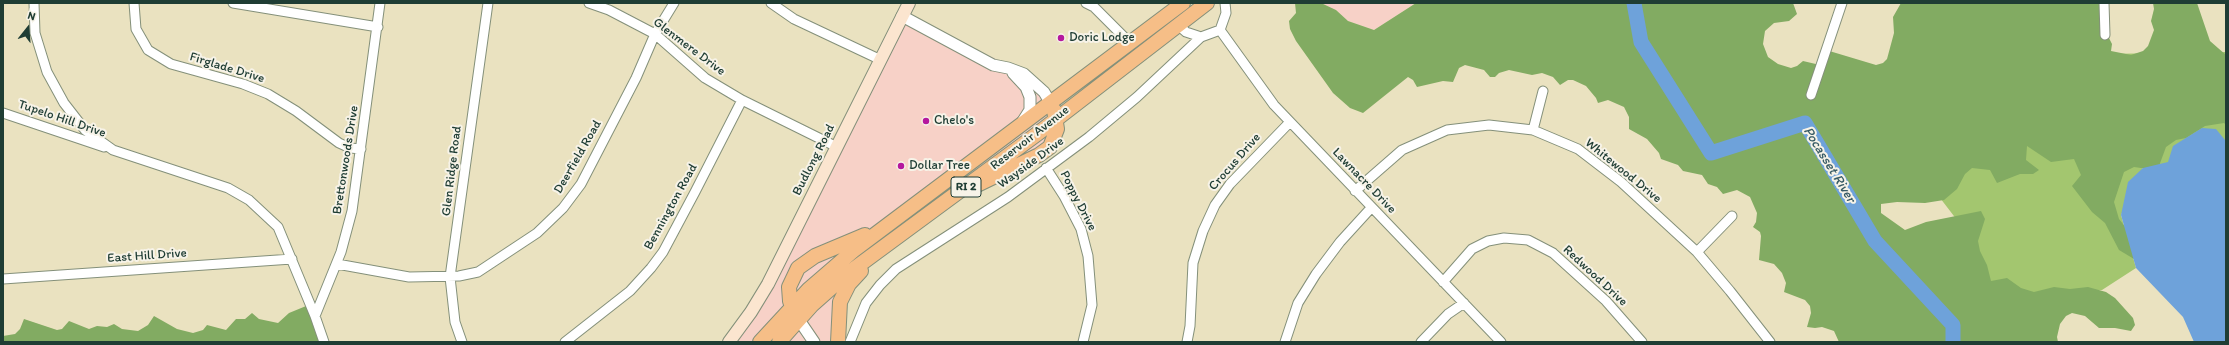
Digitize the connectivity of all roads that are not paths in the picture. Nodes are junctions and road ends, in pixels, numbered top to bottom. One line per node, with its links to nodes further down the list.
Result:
1 (34, 3): 37 (street)
2 (134, 3): 36 (street, Firglade Drive)
3 (233, 3): 18 (street)
4 (380, 3): 18 (street, Brettonwoods Drive)
5 (488, 3): 47 (street, Glen Ridge Road)
6 (589, 3): 20 (street, Glenmere Drive)
7 (674, 3): 20 (street, Deerfield Road)
8 (771, 3): 24 (street)
9 (909, 3): 16 (main road, Budlong Road)
10 (1086, 3): 23 (street)
11 (1183, 3): 23 (main road, Reservoir Avenue / RI 2)
12 (1207, 3): 17 (main road, Reservoir Avenue)
13 (1225, 3): 19 (street)
14 (2104, 3): 21 (street)
15 (1840, 4): 27 (street)
16 (902, 16): 24 (main road, Budlong Road); 25 (street)
17 (1178, 25): 22 (street); 31 (main road, Reservoir Avenue)
18 (378, 27): 36 (street, Brettonwoods Drive)
19 (1220, 30): 22 (street); 33 (street, Lawnacre Drive)
20 (655, 34): 28 (street, Glenmere Drive); 47 (street, Deerfield Road)
21 (2105, 35)
22 (1201, 37): 38 (street, Wayside Drive)
23 (1130, 43): 29 (main road, Reservoir Avenue / RI 2)
24 (880, 60): 35 (main road, Budlong Road)
25 (1008, 68): 29 (street); 32 (street)
26 (1543, 91): 34 (street)
27 (1811, 95)
28 (742, 100): 35 (street, Glenmere Drive); 56 (street, Bennington Road)
29 (1050, 102): 31 (main road); 32 (main road, Reservoir Avenue / RI 2)
30 (3, 113): 37 (street, Tupelo Hill Drive)
31 (1056, 117): 44 (main road, RI 2)
32 (1023, 121): 42 (main road, Reservoir Avenue / RI 2)
33 (1290, 122): 39 (street, Lawnacre Drive); 64 (street, Crocus Drive)
34 (1533, 130): 39 (street, Whitewood Drive); 43 (street, Whitewood Drive)
35 (837, 146): 57 (main road, Budlong Road)
36 (361, 149): 46 (street, Brettonwoods Drive)
37 (113, 150): 45 (street, Tupelo Hill Drive)
38 (1046, 168): 62 (street, Wayside Drive); 63 (street, Poppy Drive)
39 (1355, 191): 40 (street, Lawnacre Drive)
40 (1371, 208): 49 (street, Lawnacre Drive); 65 (street)
41 (1732, 216): 43 (street)
42 (886, 226): 51 (main road, Reservoir Avenue / RI 2); 51 (main road)
43 (1697, 252): 69 (street, Whitewood Drive)
44 (874, 256): 53 (main road, RI 2); 61 (main road)
45 (292, 259): 48 (street, East Hill Drive); 52 (street, Tupelo Hill Drive)
46 (337, 264): 47 (street, Deerfield Road); 52 (street, Brettonwoods Drive)
47 (450, 277): 55 (street, Glen Ridge Road)
48 (3, 279)
49 (1443, 282): 50 (street, Lawnacre Drive); 68 (street, Redwood Drive)
50 (1464, 303): 66 (street); 67 (street, Lawnacre Drive)
51 (792, 307): 53 (main road); 58 (main road, RI 2)
52 (315, 316): 54 (street, Tupelo Hill Drive)
53 (799, 320): 59 (main road, RI 2); 60 (street)
54 (324, 342)
55 (462, 342)
56 (565, 342)
57 (729, 342)
58 (760, 342)
59 (779, 342)
60 (814, 342)
61 (838, 342)
62 (850, 342)
63 (1083, 342)
64 (1188, 342)
65 (1285, 342)
66 (1421, 342)
67 (1501, 342)
68 (1642, 342)
69 (1770, 342)

